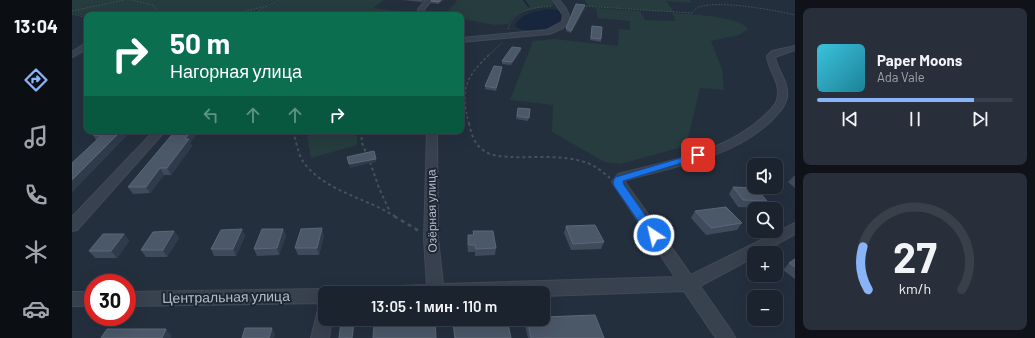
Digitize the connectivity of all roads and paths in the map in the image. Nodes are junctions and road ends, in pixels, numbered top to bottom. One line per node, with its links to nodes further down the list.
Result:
1 (125, 0): 7 (path)
2 (131, 0): 8 (path)
3 (278, 0): 6 (path)
4 (429, 0): 11 (street)
5 (559, 3): 13 (path); 15 (path); 15 (street)
6 (267, 6): 9 (path); 10 (path)
7 (72, 11)
8 (159, 12)
9 (240, 12)
10 (256, 12)
11 (422, 12)
12 (72, 14): 14 (path)
13 (795, 15)
14 (84, 17)
15 (507, 36): 16 (street); 20 (path)
16 (464, 40)
17 (84, 48): 19 (street)
18 (795, 48): 26 (street)
19 (72, 55)
20 (464, 91)
21 (464, 108): 26 (path)
22 (157, 134): 28 (street)
23 (294, 134): 27 (path)
24 (361, 134): 27 (path)
25 (432, 134): 30 (street, Озёрная улица)
26 (619, 186): 31 (street)
27 (390, 213): 30 (path)
28 (72, 226)
29 (795, 228): 31 (street)
30 (431, 238): 32 (street, Озёрная улица)
31 (689, 284): 33 (street); 40 (street)
32 (435, 286)
33 (550, 288)
34 (318, 296): 35 (street, Центральная улица)
35 (136, 298)
36 (72, 299): 37 (street)
37 (84, 299)
38 (322, 326): 39 (street)
39 (320, 338)
40 (726, 338)

